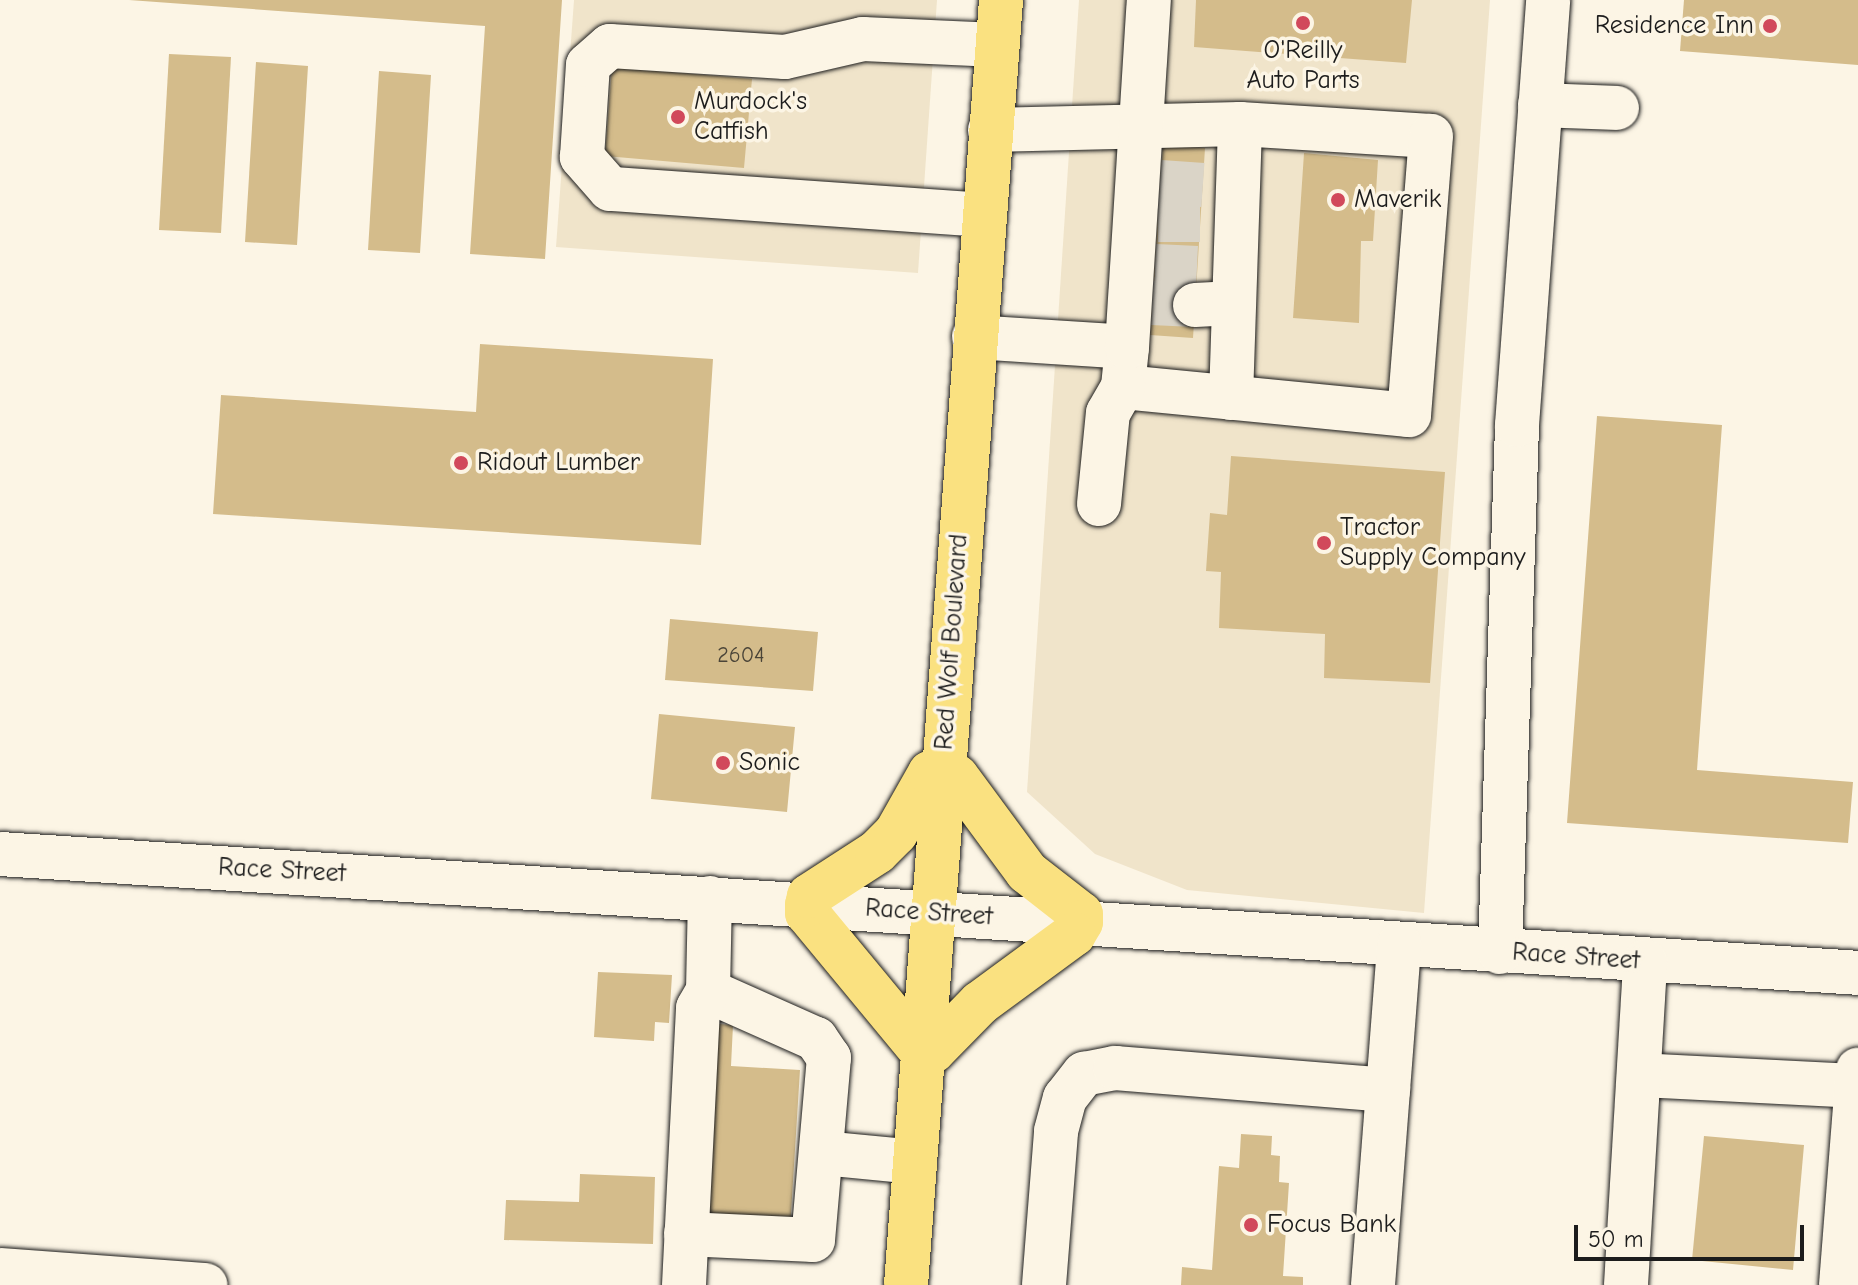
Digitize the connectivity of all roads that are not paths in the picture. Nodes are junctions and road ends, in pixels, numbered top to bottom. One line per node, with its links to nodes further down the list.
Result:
1 (1001, 0): 4 (highway, Red Wolf Boulevard)
2 (1149, 0): 8 (street)
3 (1548, 0): 5 (street)
4 (997, 45): 9 (highway, Red Wolf Boulevard); 11 (street)
5 (1540, 105): 6 (street); 24 (street)
6 (1617, 108)
7 (1240, 124): 8 (street); 10 (street); 15 (street)
8 (1142, 125): 9 (street); 10 (street)
9 (990, 130): 11 (highway, Red Wolf Boulevard)
10 (1184, 201): 12 (street); 12 (street)
11 (984, 215): 13 (highway, Red Wolf Boulevard)
12 (1179, 285): 14 (street); 15 (street)
13 (974, 337): 14 (street); 17 (highway, Red Wolf Boulevard)
14 (1125, 367): 15 (street); 16 (street)
15 (1231, 398)
16 (1099, 504)
17 (944, 767): 20 (highway); 21 (highway, Red Wolf Boulevard); 22 (highway)
18 (0, 854): 19 (street, Race Street)
19 (710, 898): 20 (street, Race Street); 27 (street)
20 (807, 905): 21 (street, Race Street); 28 (highway)
21 (934, 914): 22 (street, Race Street); 28 (highway, Red Wolf Boulevard)
22 (1081, 922): 23 (street, Race Street); 28 (highway)
23 (1399, 944): 24 (street, Race Street); 32 (street)
24 (1500, 952): 25 (street, Race Street)
25 (1645, 962): 26 (street, Race Street); 30 (street)
26 (1858, 973)
27 (708, 991): 33 (street); 35 (street)
28 (923, 1053): 34 (highway, Red Wolf Boulevard)
29 (1858, 1070): 31 (street)
30 (1639, 1075): 31 (street); 42 (street)
31 (1857, 1086): 43 (street)
32 (1388, 1090): 40 (street); 41 (street)
33 (822, 1153): 34 (street); 35 (street)
34 (915, 1162): 39 (highway, Red Wolf Boulevard)
35 (686, 1234): 38 (street)
36 (0, 1270): 37 (street)
37 (205, 1285)
38 (684, 1285)
39 (906, 1285)
40 (1044, 1285)
41 (1373, 1285)
42 (1626, 1285)
43 (1841, 1285)

